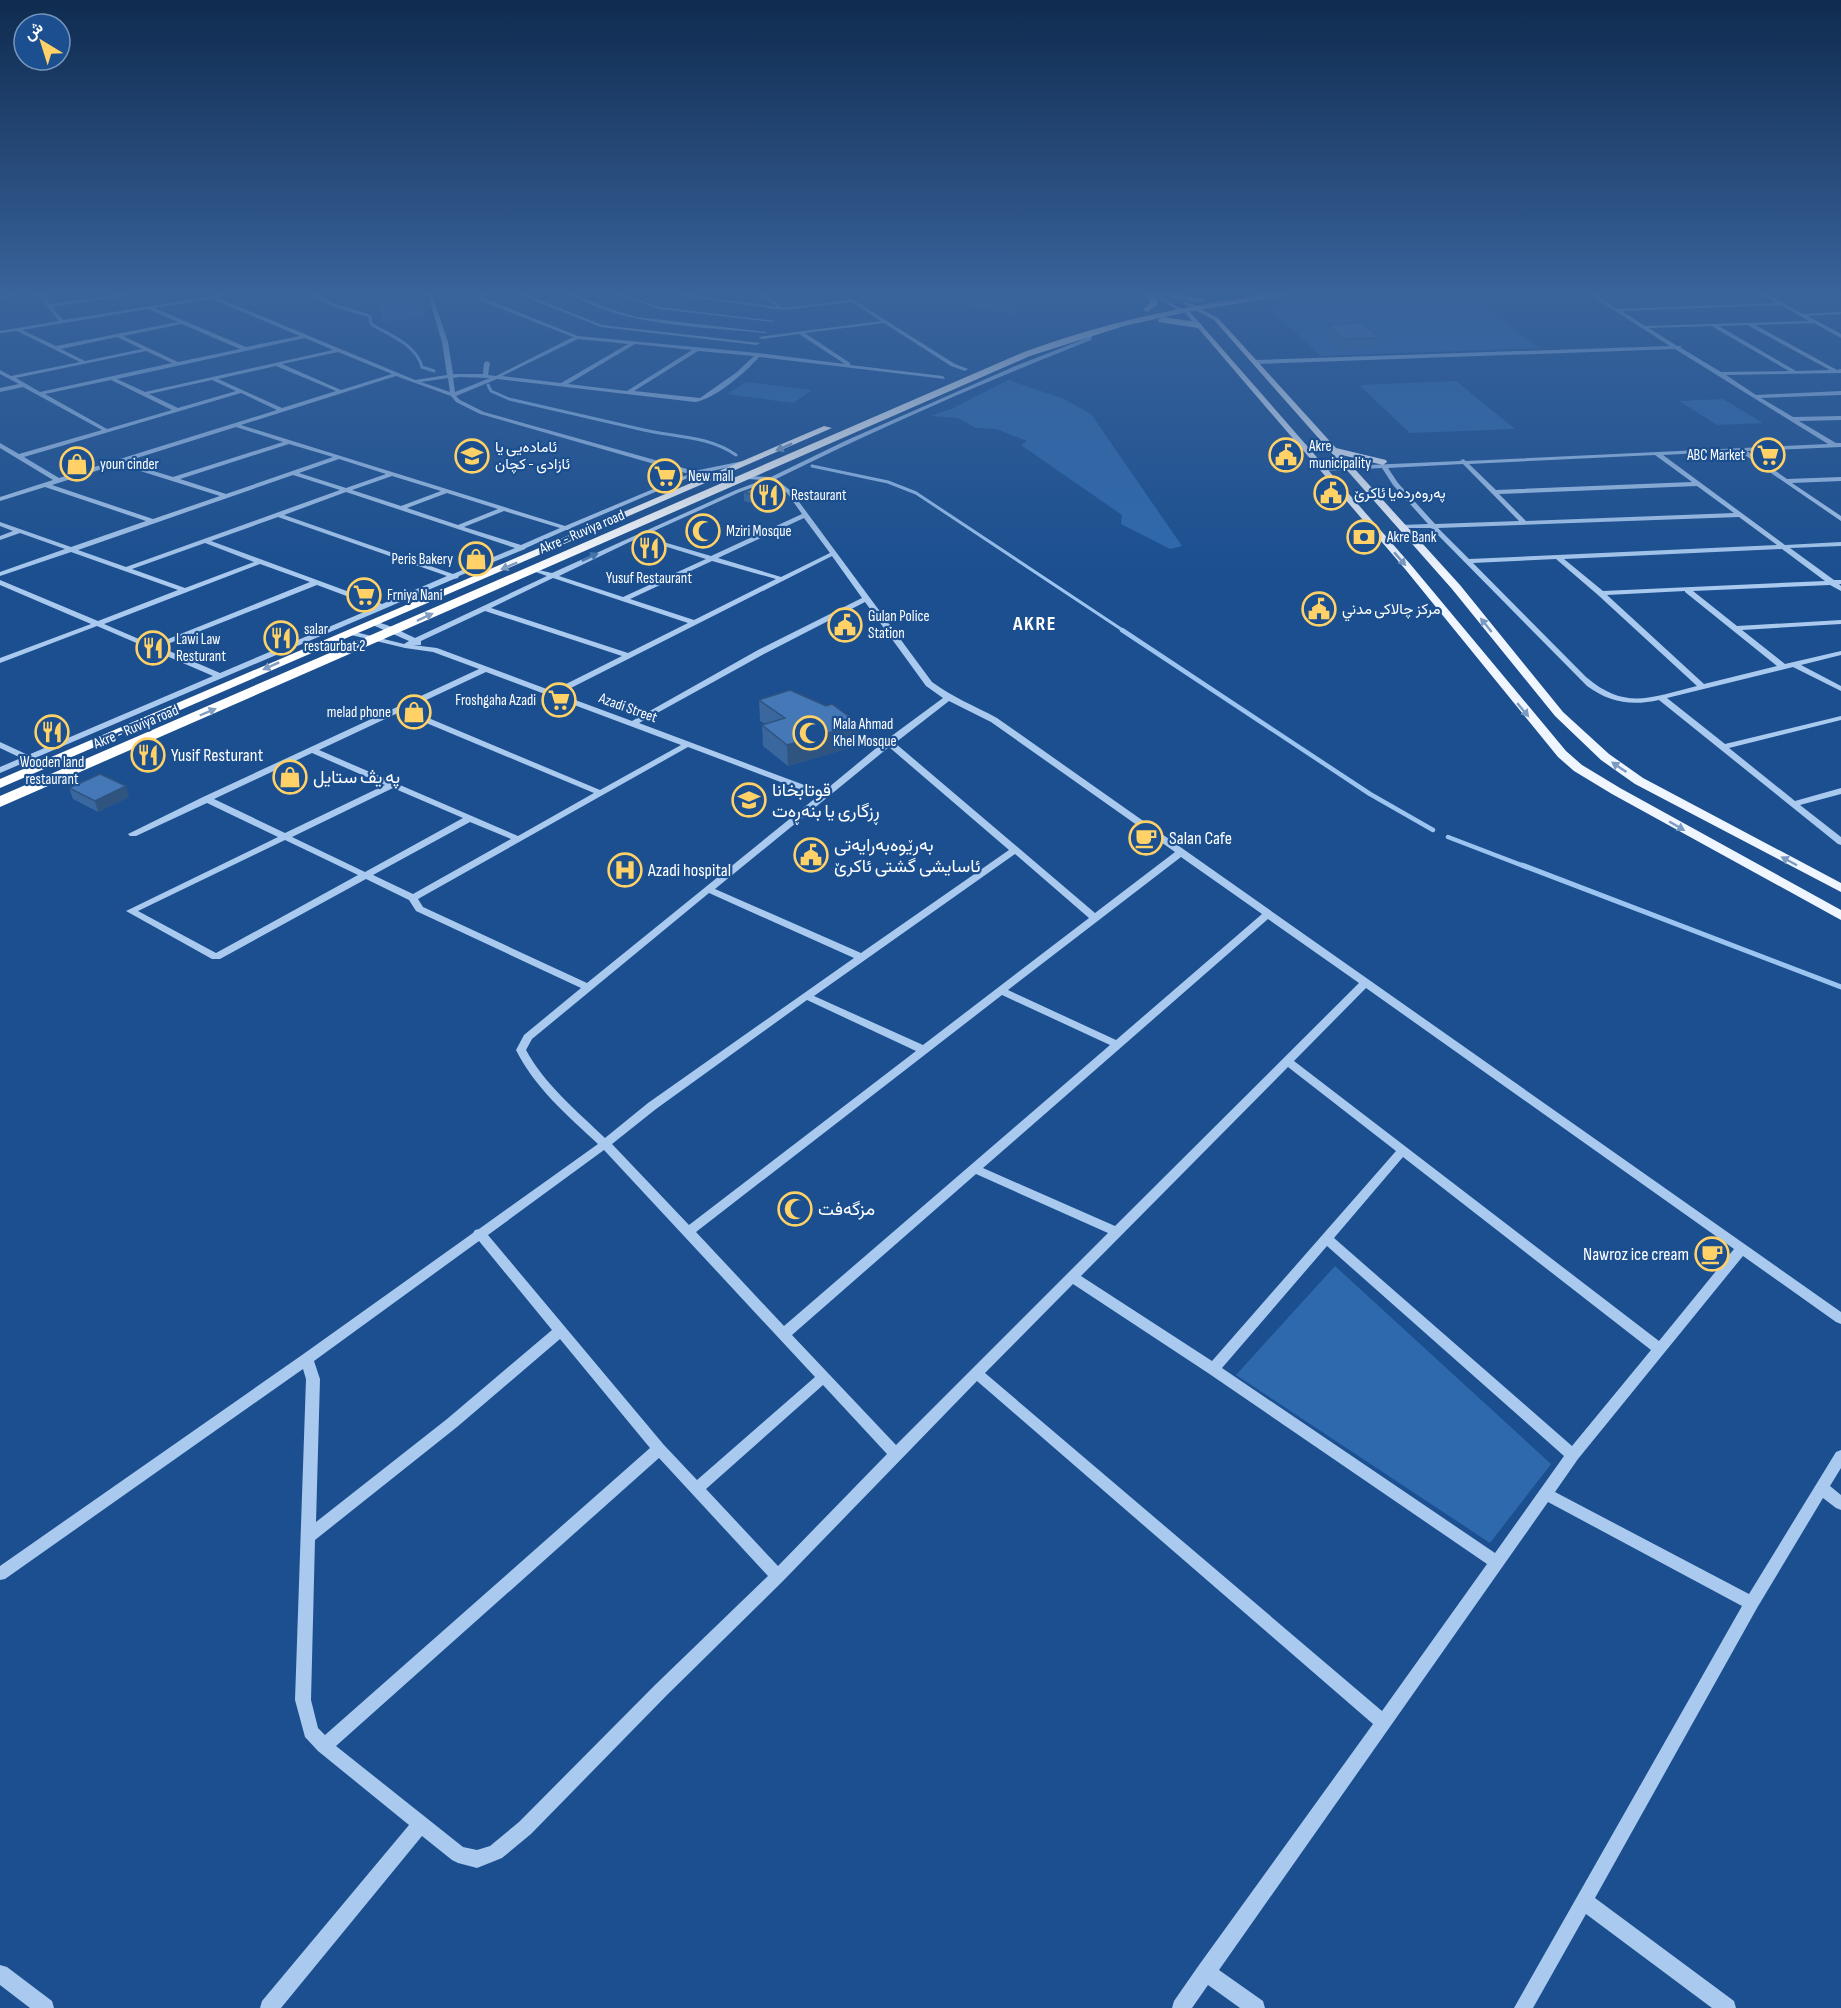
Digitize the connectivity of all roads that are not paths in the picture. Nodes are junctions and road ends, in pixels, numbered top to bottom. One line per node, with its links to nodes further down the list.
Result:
1 (30, 389): 24 (street)
2 (63, 389): 24 (street)
3 (132, 389): 25 (street)
4 (165, 389): 25 (street)
5 (233, 389): 20 (street)
6 (334, 389): 21 (street)
7 (352, 389): 21 (street)
8 (434, 389): 27 (street)
9 (452, 389): 27 (street)
10 (470, 389): 27 (street)
11 (597, 389): 22 (street)
12 (633, 389): 22 (street)
13 (716, 389): 22 (street)
14 (918, 389): 46 (highway, Akre - Ruviya road, one-way to 46)
15 (946, 389): 26 (highway, Akre - Ruviya road)
16 (971, 389): 29 (street)
17 (1253, 389): 50 (main road)
18 (1278, 389): 39 (main road)
19 (1745, 389): 28 (street)
20 (240, 392): 30 (street); 31 (street)
21 (342, 392): 31 (street)
22 (628, 392)
23 (1841, 393): 28 (street)
24 (39, 394): 35 (street)
25 (142, 394): 30 (street)
26 (931, 395): 29 (highway); 48 (highway, Akre - Ruviya road)
27 (453, 396): 52 (street)
28 (1757, 396): 33 (street)
29 (946, 399): 57 (street)
30 (177, 410): 35 (street)
31 (283, 411): 34 (street)
32 (1841, 418): 33 (street)
33 (1793, 419): 38 (street)
34 (236, 425): 36 (street); 45 (street)
35 (107, 431): 42 (street)
36 (289, 442): 43 (street); 56 (street)
37 (0, 444): 42 (street)
38 (1837, 445): 40 (street)
39 (1333, 449): 47 (main road); 49 (main road)
40 (1741, 450): 41 (street); 60 (street)
41 (1656, 453): 44 (street); 61 (street)
42 (20, 456): 59 (street)
43 (339, 458): 51 (street); 53 (street)
44 (1463, 461): 47 (street); 66 (street)
45 (118, 462): 56 (street); 59 (street)
46 (749, 462): 52 (street); 55 (highway, Akre - Ruviya road)
47 (1382, 465): 49 (street); 63 (main road); 80 (street)
48 (773, 466): 54 (highway, Akre - Ruviya road); 57 (street)
49 (1347, 466): 50 (street); 63 (main road)
50 (1321, 467): 107 (main road, one-way to 107)
51 (293, 473): 64 (street); 67 (street)
52 (695, 473): 55 (street); 83 (street)
53 (393, 474): 64 (street); 65 (street)
54 (747, 477): 57 (street); 98 (highway, Akre - Ruviya road)
55 (712, 478): 119 (highway, Akre - Ruviya road, one-way to 119)
56 (175, 479): 67 (street)
57 (772, 479): 74 (street); 85 (street)
58 (1841, 479): 60 (street)
59 (59, 481): 62 (street)
60 (1786, 481): 71 (street)
61 (1699, 484): 66 (street); 75 (street)
62 (46, 485): 68 (street); 77 (street)
63 (1367, 488): 82 (main road)
64 (347, 490): 69 (street); 73 (street)
65 (447, 491): 69 (street); 70 (street)
66 (1493, 492): 78 (street)
67 (226, 496): 77 (street)
68 (0, 499)
69 (402, 508): 81 (street)
70 (504, 509): 81 (street); 83 (street)
71 (1831, 512): 72 (street); 76 (street)
72 (1841, 512)
73 (279, 515): 87 (street); 101 (street)
74 (805, 515): 92 (street); 94 (street)
75 (1742, 515): 78 (street); 89 (street)
76 (1841, 519)
77 (152, 522): 91 (street)
78 (1524, 522): 80 (street)
79 (0, 524): 84 (street)
80 (1432, 526): 82 (street); 96 (street)
81 (458, 527): 90 (street)
82 (1401, 527): 107 (main road)
83 (568, 529): 90 (street)
84 (20, 531): 86 (street); 91 (street)
85 (638, 536): 94 (street); 100 (street, one-way to 85)
86 (0, 538)
87 (205, 541): 95 (street); 97 (street)
88 (1841, 544): 89 (street)
89 (1784, 546): 93 (street); 104 (street)
90 (523, 548): 101 (street)
91 (71, 549): 97 (street); 99 (street)
92 (832, 554): 102 (street); 113 (street)
93 (1558, 557): 96 (street); 111 (street)
94 (712, 558): 102 (street); 112 (street)
95 (259, 561): 106 (street); 109 (street)
96 (1467, 561): 139 (street)
97 (126, 569): 109 (street)
98 (532, 569): 100 (street); 121 (highway, Akre - Ruviya road, one-way to 98)
99 (0, 574)
100 (551, 576): 112 (street); 115 (street)
101 (456, 577): 114 (street)
102 (782, 579): 116 (street)
103 (0, 582): 118 (street)
104 (1831, 582): 105 (street); 108 (street); 110 (street)
105 (1841, 582)
106 (315, 583): 114 (street); 125 (street)
107 (1441, 588): 171 (main road, one-way to 107); 175 (main road, one-way to 175)
108 (1841, 589)
109 (184, 590): 118 (street)
110 (1688, 590): 111 (street); 120 (street)
111 (1601, 593): 135 (street)
112 (624, 599): 116 (street)
113 (865, 599): 141 (street); 145 (street)
114 (383, 607): 134 (street)
115 (483, 608): 124 (street); 128 (street)
116 (695, 622): 128 (street)
117 (1841, 622): 120 (street)
118 (99, 623): 125 (street); 129 (street)
119 (372, 623): 121 (street, Azadi Street); 122 (highway, Akre - Ruviya road)
120 (1735, 628): 132 (street)
121 (395, 631): 123 (highway, Akre - Ruviya road); 124 (street, Azadi Street)
122 (350, 632): 123 (street, Azadi Street); 140 (highway, Akre - Ruviya road, one-way to 140)
123 (376, 639): 124 (street, Azadi Street); 161 (highway, Akre - Ruviya road, one-way to 123)
124 (419, 644): 133 (street, Azadi Street)
125 (154, 647): 134 (street)
126 (0, 653): 129 (street)
127 (1841, 653): 131 (street)
128 (629, 656): 138 (street)
129 (10, 657): 130 (street)
130 (0, 661)
131 (1793, 664): 132 (street); 136 (street)
132 (1783, 667): 135 (street)
133 (486, 669): 138 (street, Azadi Street); 142 (street)
134 (220, 676): 137 (street)
135 (1702, 687): 139 (street)
136 (1841, 689)
137 (186, 692): 140 (highway); 152 (street)
138 (553, 694): 145 (street, Azadi Street)
139 (1661, 697): 150 (street)
140 (199, 698): 153 (highway, Akre - Ruviya road)
141 (948, 698): 147 (street); 169 (street)
142 (400, 710): 151 (street); 158 (street)
143 (1841, 718): 144 (street)
144 (1827, 721): 146 (street); 150 (street)
145 (632, 724): 148 (street, Azadi Street)
146 (1841, 729)
147 (889, 742): 159 (street); 168 (street)
148 (688, 744): 158 (street); 159 (street, Azadi Street)
149 (0, 745): 152 (street)
150 (1724, 747): 162 (street)
151 (312, 750): 156 (street); 160 (street)
152 (28, 758): 153 (street); 154 (street)
153 (43, 765): 155 (highway, Akre - Ruviya road)
154 (0, 770)
155 (0, 784)
156 (392, 785): 163 (street); 165 (street)
157 (1841, 790): 162 (street)
158 (601, 793): 166 (street)
159 (824, 795): 172 (street)
160 (206, 800): 164 (street); 165 (street)
161 (0, 802)
162 (1792, 804): 167 (street)
163 (470, 818): 166 (street); 170 (street)
164 (133, 834)
165 (285, 837): 170 (street); 170 (street)
166 (518, 839): 173 (street)
167 (1841, 842)
168 (1015, 850): 176 (street); 177 (street)
169 (1180, 852): 174 (street); 176 (street)
170 (366, 875): 173 (street)
171 (1841, 888)
172 (709, 890): 177 (street); 179 (street)
173 (413, 898): 179 (street)
174 (1268, 914): 178 (street); 182 (street)
175 (1841, 916)
176 (1095, 918): 180 (street)
177 (861, 957): 181 (street)
178 (1365, 983): 184 (street); 192 (street)
179 (588, 987): 185 (street)
180 (1001, 991): 182 (street); 183 (street)
181 (806, 996): 183 (street); 185 (street)
182 (1118, 1045): 187 (street)
183 (924, 1050): 188 (street)
184 (1287, 1061): 186 (street); 189 (street)
185 (605, 1144): 188 (street); 190 (street)
186 (1402, 1151): 191 (street); 197 (street)
187 (975, 1168): 189 (street); 196 (street)
188 (688, 1232): 196 (street)
189 (1117, 1232): 193 (street)
190 (479, 1233): 195 (street); 198 (street)
191 (1326, 1238): 199 (street); 204 (street)
192 (1741, 1249): 194 (street); 197 (street)
193 (1072, 1277): 199 (street); 200 (street)
194 (1841, 1319)
195 (561, 1330): 202 (street); 210 (street)
196 (784, 1334): 201 (street)
197 (1660, 1349): 204 (street)
198 (307, 1359): 210 (street); 212 (street)
199 (1213, 1369): 211 (street)
200 (976, 1373): 203 (street); 215 (street)
201 (824, 1377): 203 (street); 207 (street)
202 (659, 1449): 207 (street); 216 (street)
203 (896, 1454): 213 (street)
204 (1573, 1455): 208 (street)
205 (1841, 1456): 206 (street)
206 (1821, 1487): 209 (street); 214 (street)
207 (696, 1489): 213 (street)
208 (1546, 1494): 211 (street); 214 (street)
209 (1841, 1504)
210 (309, 1537): 216 (street)
211 (1497, 1563): 215 (street)
212 (0, 1574)
213 (778, 1576): 217 (street)
214 (1752, 1603): 218 (street)
215 (1382, 1722): 219 (street)
216 (324, 1746): 217 (street)
217 (421, 1824): 222 (street)
218 (1584, 1901): 225 (street); 226 (street)
219 (1206, 1972): 223 (street); 224 (street)
220 (2, 1980): 221 (street)
221 (45, 2008)
222 (269, 2008)
223 (1181, 2008)
224 (1256, 2008)
225 (1523, 2008)
226 (1727, 2008)

